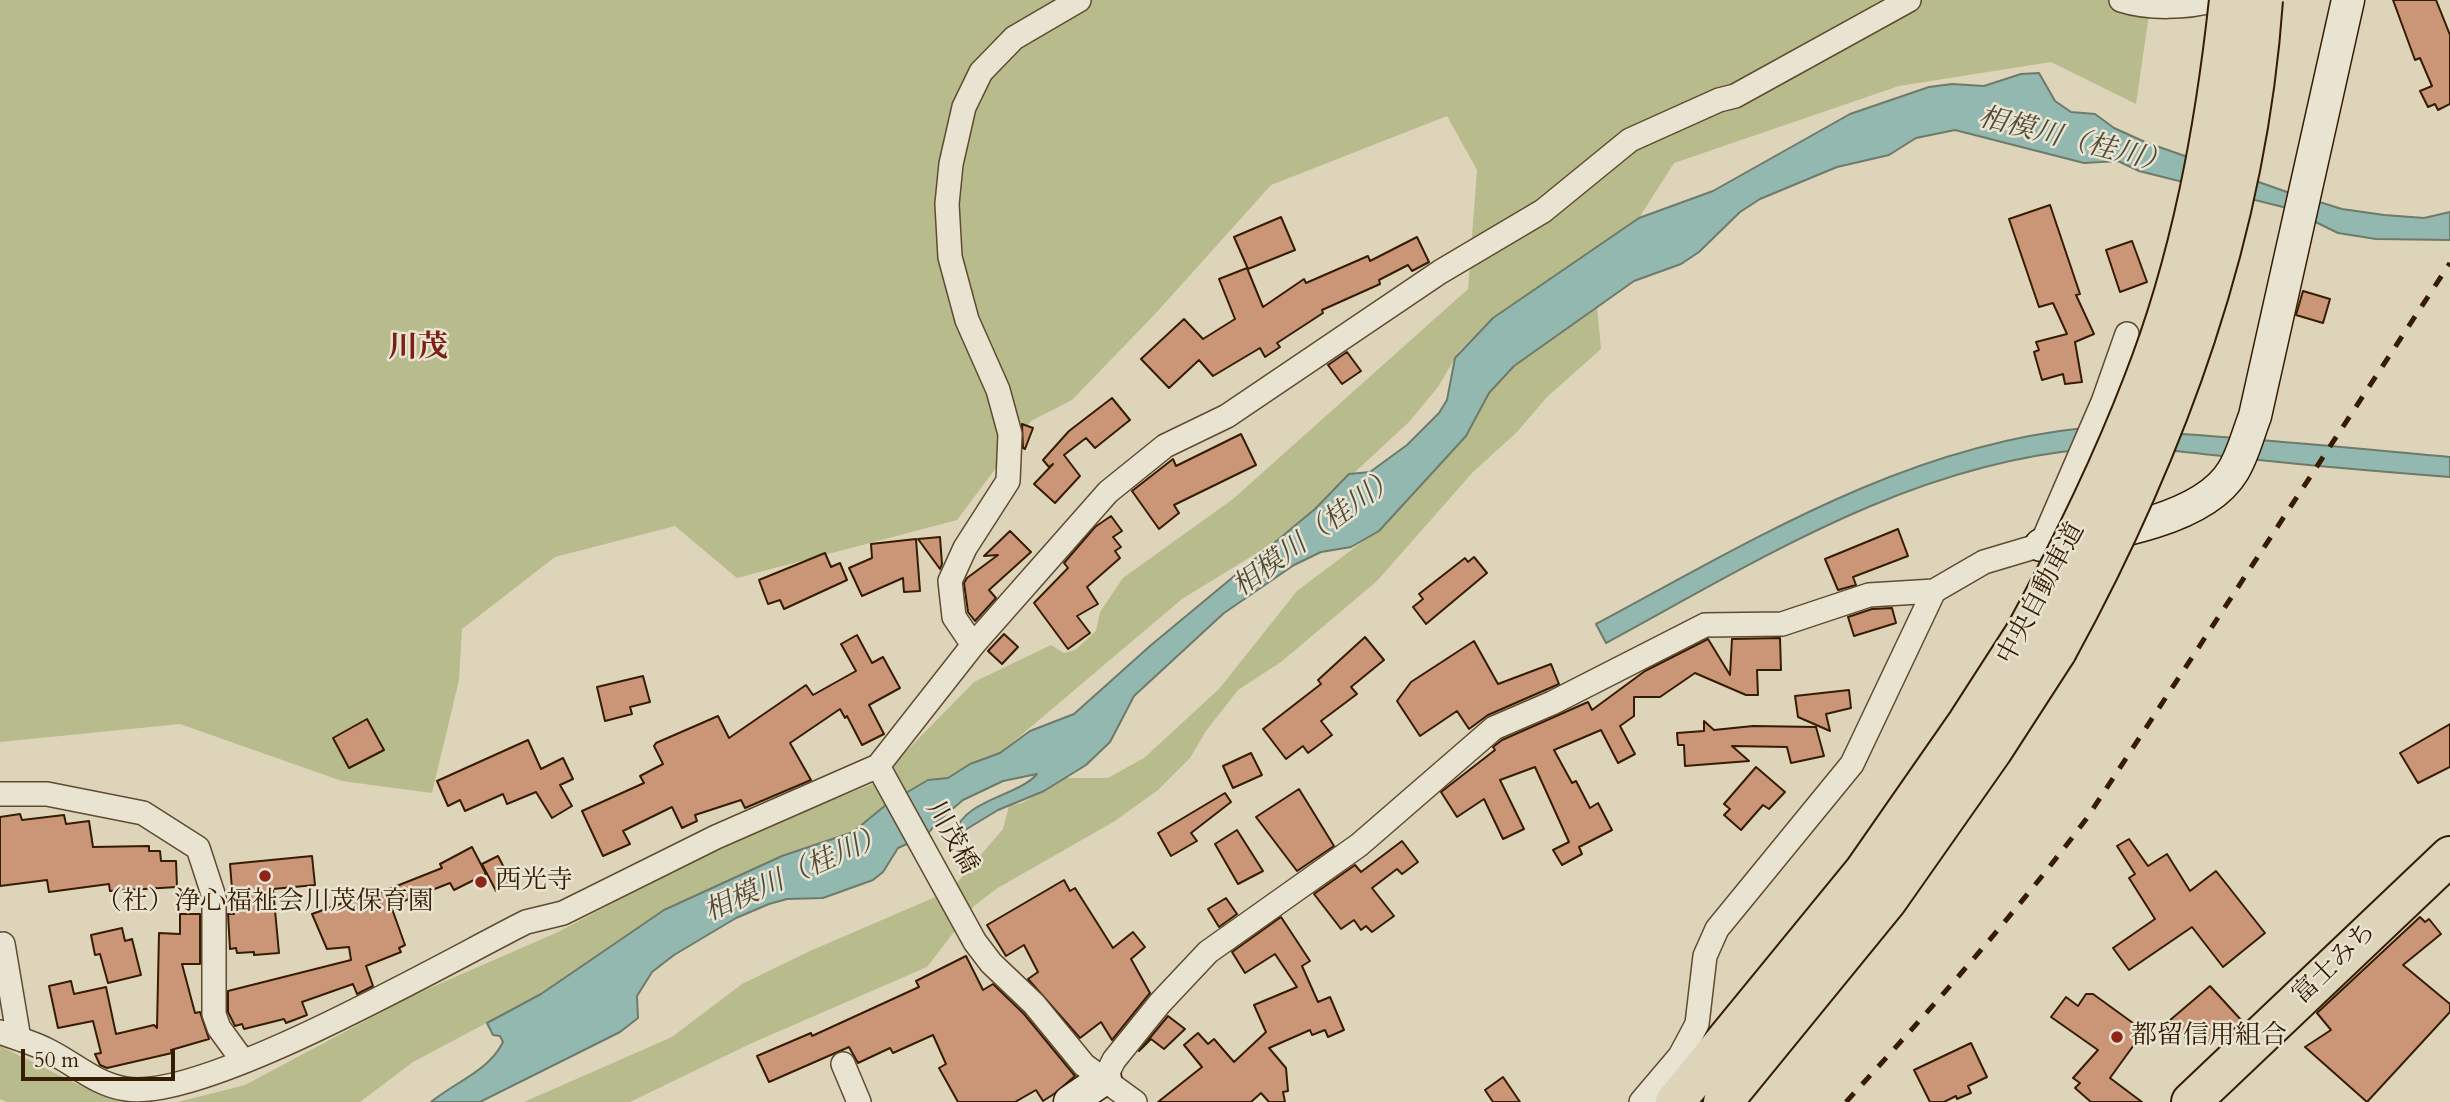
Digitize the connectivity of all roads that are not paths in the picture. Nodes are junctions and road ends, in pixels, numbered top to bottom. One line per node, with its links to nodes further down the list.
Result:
1 (1079, 0): 12 (street)
2 (1909, 0): 12 (street)
3 (2121, 0): 4 (street)
4 (2215, 0)
5 (2229, 0): 11 (highway, 中央自動車道, bridge)
6 (2263, 0): 11 (highway, 中央自動車道, bridge)
7 (2348, 0): 9 (street)
8 (2127, 334): 9 (street)
9 (2041, 545): 10 (street)
10 (1934, 591): 21 (street); 25 (street)
11 (2041, 642): 17 (highway, 中央自動車道)
12 (973, 645): 13 (street)
13 (882, 773): 19 (street); 21 (street, 川茂橋)
14 (0, 794): 19 (street)
15 (2450, 856): 28 (highway, 富士みち)
16 (3, 944): 18 (street)
17 (1779, 1006): 26 (highway, 中央自動車道); 27 (highway, 中央自動車道)
18 (10, 1036): 19 (street)
19 (243, 1061)
20 (843, 1064): 22 (street)
21 (1105, 1078): 23 (street); 24 (street, 川茂橋)
22 (859, 1102)
23 (1070, 1102)
24 (1135, 1102)
25 (1641, 1102)
26 (1675, 1102)
27 (1723, 1102)
28 (2191, 1102)

